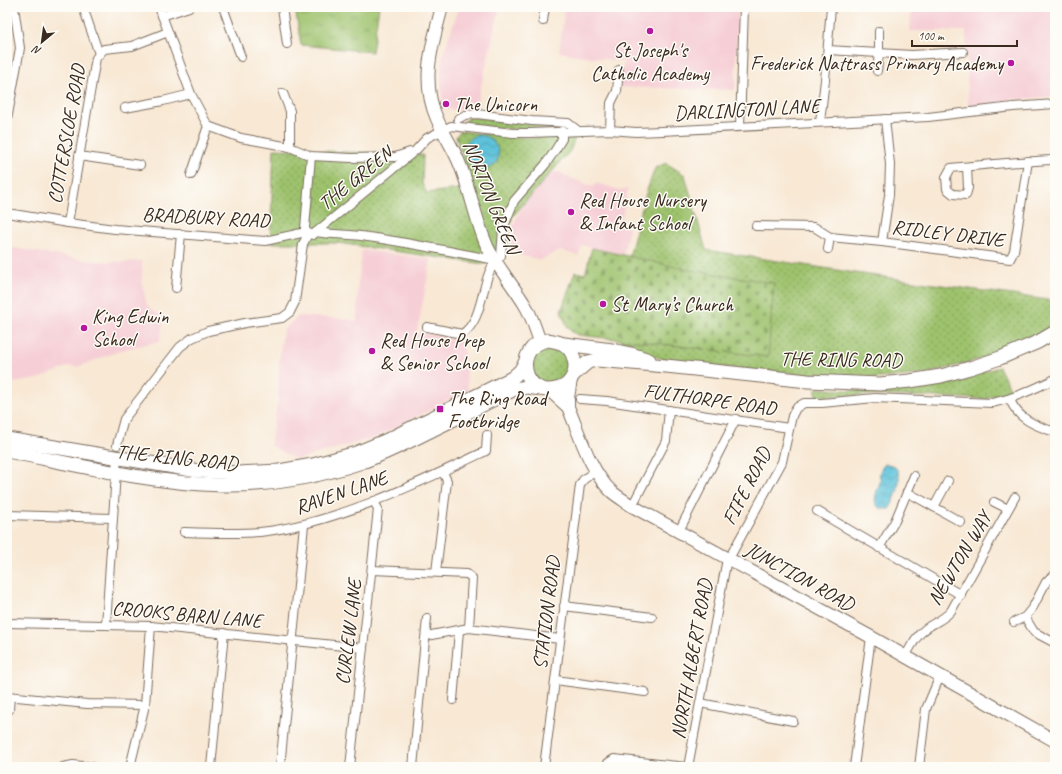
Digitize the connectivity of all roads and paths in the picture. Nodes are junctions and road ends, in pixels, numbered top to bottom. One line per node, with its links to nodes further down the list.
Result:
1 (14, 7): 29 (street)
2 (83, 7): 18 (street)
3 (159, 7): 11 (street)
4 (189, 7): 11 (street)
5 (223, 7): 20 (street)
6 (282, 7): 15 (street)
7 (442, 7): 35 (main road, NORTON GREEN)
8 (545, 7): 12 (street)
9 (744, 7): 32 (street)
10 (831, 7): 16 (street)
11 (162, 16): 14 (street)
12 (543, 21)
13 (879, 31): 19 (street)
14 (168, 32): 18 (street, COTTERSLOE ROAD); 23 (street)
15 (287, 44)
16 (828, 50): 19 (street); 30 (street)
17 (963, 52): 19 (street)
18 (99, 54): 39 (street, COTTERSLOE ROAD)
19 (879, 54): 22 (street)
20 (241, 57)
21 (619, 70): 34 (street)
22 (877, 71)
23 (191, 94): 26 (street); 31 (street)
24 (283, 94): 37 (street)
25 (1055, 104): 28 (street, DARLINGTON LANE)
26 (125, 108)
27 (458, 118): 33 (street); 35 (street, DARLINGTON LANE); 36 (street, DARLINGTON LANE)
28 (885, 119): 30 (street, DARLINGTON LANE); 52 (street)
29 (7, 120)
30 (820, 122): 32 (street, DARLINGTON LANE)
31 (208, 126): 37 (street); 45 (street)
32 (740, 126): 34 (street, DARLINGTON LANE)
33 (577, 130): 34 (street, DARLINGTON LANE); 36 (street, DARLINGTON LANE)
34 (610, 130)
35 (442, 131): 38 (street, THE GREEN); 54 (main road, NORTON GREEN)
36 (562, 132): 54 (street)
37 (290, 147): 40 (street)
38 (415, 151): 40 (street); 49 (street, THE GREEN)
39 (79, 156): 43 (street); 47 (street, COTTERSLOE ROAD)
40 (311, 156): 49 (street)
41 (1055, 160): 42 (street)
42 (1028, 161): 44 (street); 52 (street, RIDLEY DRIVE)
43 (140, 165)
44 (967, 167)
45 (191, 175)
46 (7, 213): 47 (street, BRADBURY ROAD)
47 (68, 223): 50 (street, BRADBURY ROAD)
48 (756, 226): 51 (street, RIDLEY DRIVE)
49 (310, 233): 50 (street, BRADBURY ROAD); 54 (street, BRADBURY ROAD); 75 (street)
50 (180, 234): 55 (street)
51 (830, 237): 52 (street, RIDLEY DRIVE); 53 (street)
52 (882, 242)
53 (828, 250)
54 (495, 260): 56 (street); 58 (main road, NORTON GREEN)
55 (176, 288)
56 (427, 327)
57 (1055, 332): 61 (main road, THE RING ROAD)
58 (540, 341): 59 (main road); 60 (main road)
59 (564, 344): 61 (main road, THE RING ROAD); 62 (main road)
60 (525, 363): 64 (main road); 75 (main road, THE RING ROAD)
61 (666, 366): 62 (main road, THE RING ROAD)
62 (573, 376): 64 (main road); 67 (main road, JUNCTION ROAD)
63 (1055, 379): 66 (street, FULTHORPE ROAD)
64 (545, 390): 67 (main road, JUNCTION ROAD); 77 (main road, THE RING ROAD)
65 (580, 399): 68 (street, FULTHORPE ROAD)
66 (1010, 399): 70 (street, FULTHORPE ROAD); 71 (street)
67 (568, 407): 76 (main road, JUNCTION ROAD)
68 (670, 410): 69 (street, FULTHORPE ROAD); 85 (street)
69 (736, 419): 70 (street, FULTHORPE ROAD); 93 (street)
70 (789, 428): 96 (street, FIFE ROAD)
71 (1055, 432)
72 (487, 435): 78 (street, RAVEN LANE)
73 (7, 439): 75 (main road, THE RING ROAD)
74 (7, 451): 77 (main road, THE RING ROAD)
75 (117, 451): 77 (street)
76 (595, 471): 85 (main road, JUNCTION ROAD); 101 (street, STATION ROAD)
77 (116, 472): 90 (street)
78 (443, 472): 83 (street, RAVEN LANE); 98 (street)
79 (914, 476): 81 (street)
80 (948, 481): 86 (street)
81 (907, 492): 86 (street); 95 (street)
82 (1015, 496): 87 (street, NEWTON WAY)
83 (374, 501): 92 (street, RAVEN LANE); 97 (street, CURLEW LANE)
84 (994, 502): 87 (street, NEWTON WAY)
85 (632, 506): 93 (main road, JUNCTION ROAD)
86 (934, 507): 91 (street)
87 (1008, 509): 100 (street, NEWTON WAY)
88 (817, 511): 95 (street)
89 (7, 515): 90 (street)
90 (112, 518): 107 (street)
91 (961, 522)
92 (304, 525): 94 (street, RAVEN LANE); 115 (street)
93 (679, 531): 96 (main road, JUNCTION ROAD)
94 (184, 532)
95 (879, 548): 100 (street)
96 (728, 558): 113 (main road, JUNCTION ROAD); 124 (street, NORTH ALBERT ROAD)
97 (372, 570): 98 (street); 117 (street, CURLEW LANE)
98 (436, 572): 109 (street)
99 (1055, 576): 102 (street)
100 (961, 595): 118 (street, NEWTON WAY)
101 (564, 606): 104 (street); 114 (street, STATION ROAD)
102 (1025, 617): 105 (street); 116 (street)
103 (427, 618): 112 (street)
104 (652, 618)
105 (1014, 622)
106 (7, 623): 107 (street, CROOKS BARN LANE)
107 (106, 625): 108 (street, CROOKS BARN LANE)
108 (151, 626): 111 (street, CROOKS BARN LANE); 125 (street)
109 (469, 628): 110 (street); 114 (street)
110 (460, 631): 112 (street); 123 (street)
111 (224, 633): 115 (street, CROOKS BARN LANE); 133 (street)
112 (426, 636): 136 (street)
113 (871, 637): 118 (main road, JUNCTION ROAD); 140 (street)
114 (560, 639): 120 (street, STATION ROAD)
115 (293, 641): 117 (street, CROOKS BARN LANE); 134 (street)
116 (1055, 643)
117 (363, 648): 135 (street, CURLEW LANE)
118 (905, 657): 119 (main road, JUNCTION ROAD)
119 (940, 676): 128 (main road, JUNCTION ROAD); 141 (street)
120 (554, 680): 121 (street); 137 (street, STATION ROAD)
121 (645, 692)
122 (9, 696): 125 (street); 126 (street)
123 (453, 700)
124 (700, 703): 127 (street); 139 (street, NORTH ALBERT ROAD)
125 (145, 705): 132 (street)
126 (9, 710)
127 (793, 721)
128 (1055, 741)
129 (1055, 764): 142 (street)
130 (63, 767): 131 (street)
131 (92, 767)
132 (130, 767)
133 (211, 767)
134 (280, 767)
135 (350, 767)
136 (413, 767)
137 (544, 767)
138 (606, 767): 139 (street)
139 (687, 767)
140 (854, 767)
141 (919, 767)
142 (1053, 767)

